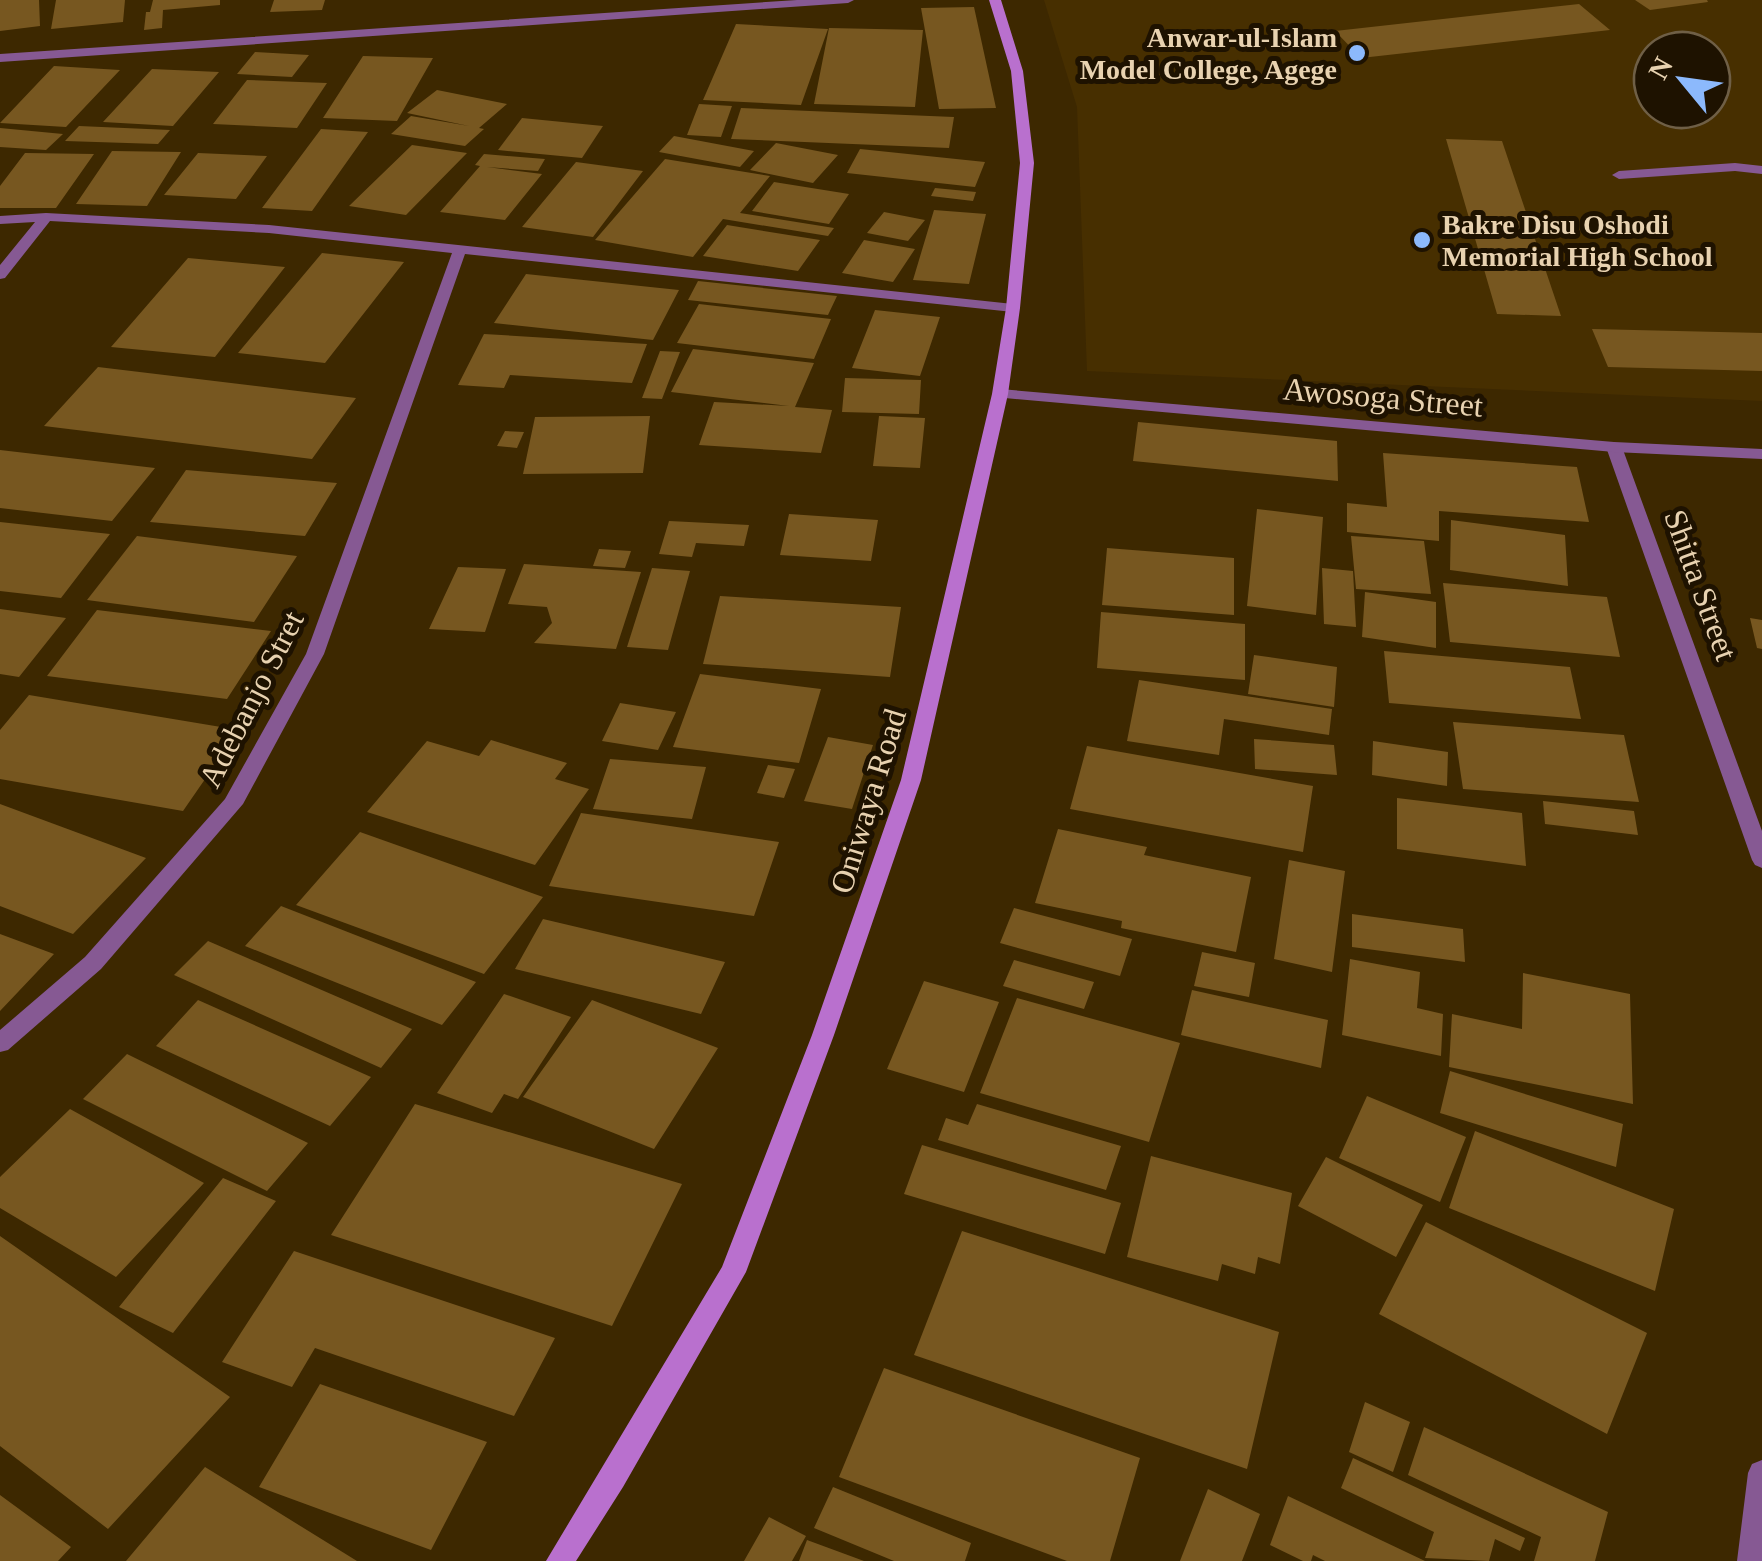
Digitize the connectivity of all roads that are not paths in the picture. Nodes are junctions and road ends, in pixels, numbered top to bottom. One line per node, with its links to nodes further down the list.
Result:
1 (848, 0): 3 (street)
2 (995, 0): 10 (main road, Oniwaya Road)
3 (0, 58)
4 (1762, 170): 5 (street)
5 (1619, 174)
6 (46, 218): 7 (street); 8 (street); 9 (street)
7 (0, 220)
8 (459, 252): 10 (street); 15 (street, Adebanjo Stret)
9 (0, 275)
10 (1013, 308): 11 (main road, Oniwaya Road)
11 (1000, 394): 12 (street, Awosoga Street); 17 (main road, Oniwaya Road)
12 (1614, 447): 13 (street, Awosoga Street); 14 (street, Shitta Street)
13 (1762, 454)
14 (1762, 860)
15 (0, 1043)
16 (1762, 1474): 18 (street)
17 (560, 1561)
18 (1751, 1561)

